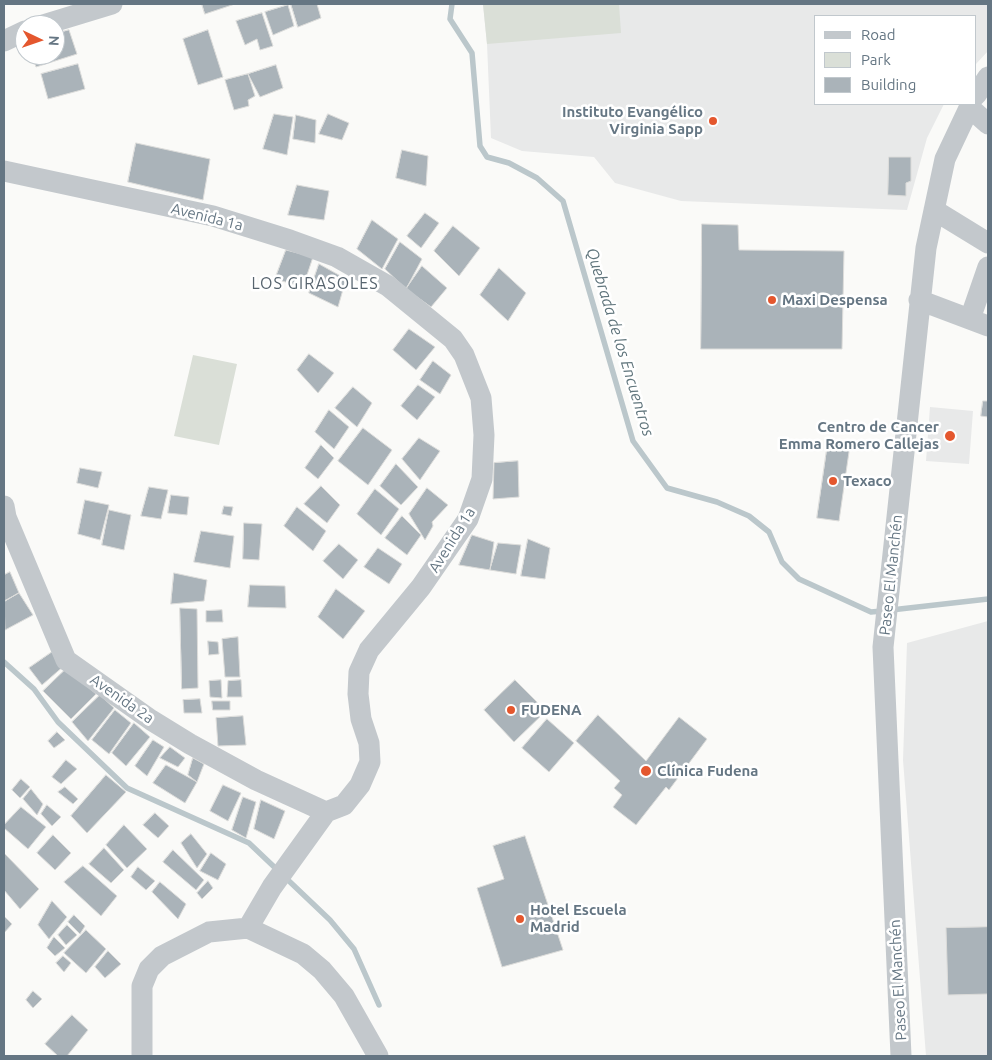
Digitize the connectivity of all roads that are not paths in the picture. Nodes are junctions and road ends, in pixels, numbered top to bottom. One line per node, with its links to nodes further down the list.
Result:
1 (112, 4): 2 (street)
2 (65, 18)
3 (988, 77): 4 (street, Paseo El Manchén)
4 (977, 92)
5 (971, 105): 9 (street, Paseo El Manchén)
6 (974, 105): 7 (street)
7 (988, 124)
8 (4, 171): 15 (street, Avenida 1a)
9 (934, 210): 10 (street); 12 (street, Paseo El Manchén)
10 (988, 243)
11 (988, 267): 13 (street)
12 (919, 300): 13 (street); 19 (street, Paseo El Manchén)
13 (979, 322)
14 (4, 506): 15 (street, Avenida 2a)
15 (326, 812): 16 (street, Avenida 1a)
16 (248, 928): 17 (street); 18 (street)
17 (142, 1056)
18 (378, 1056)
19 (901, 1056)

